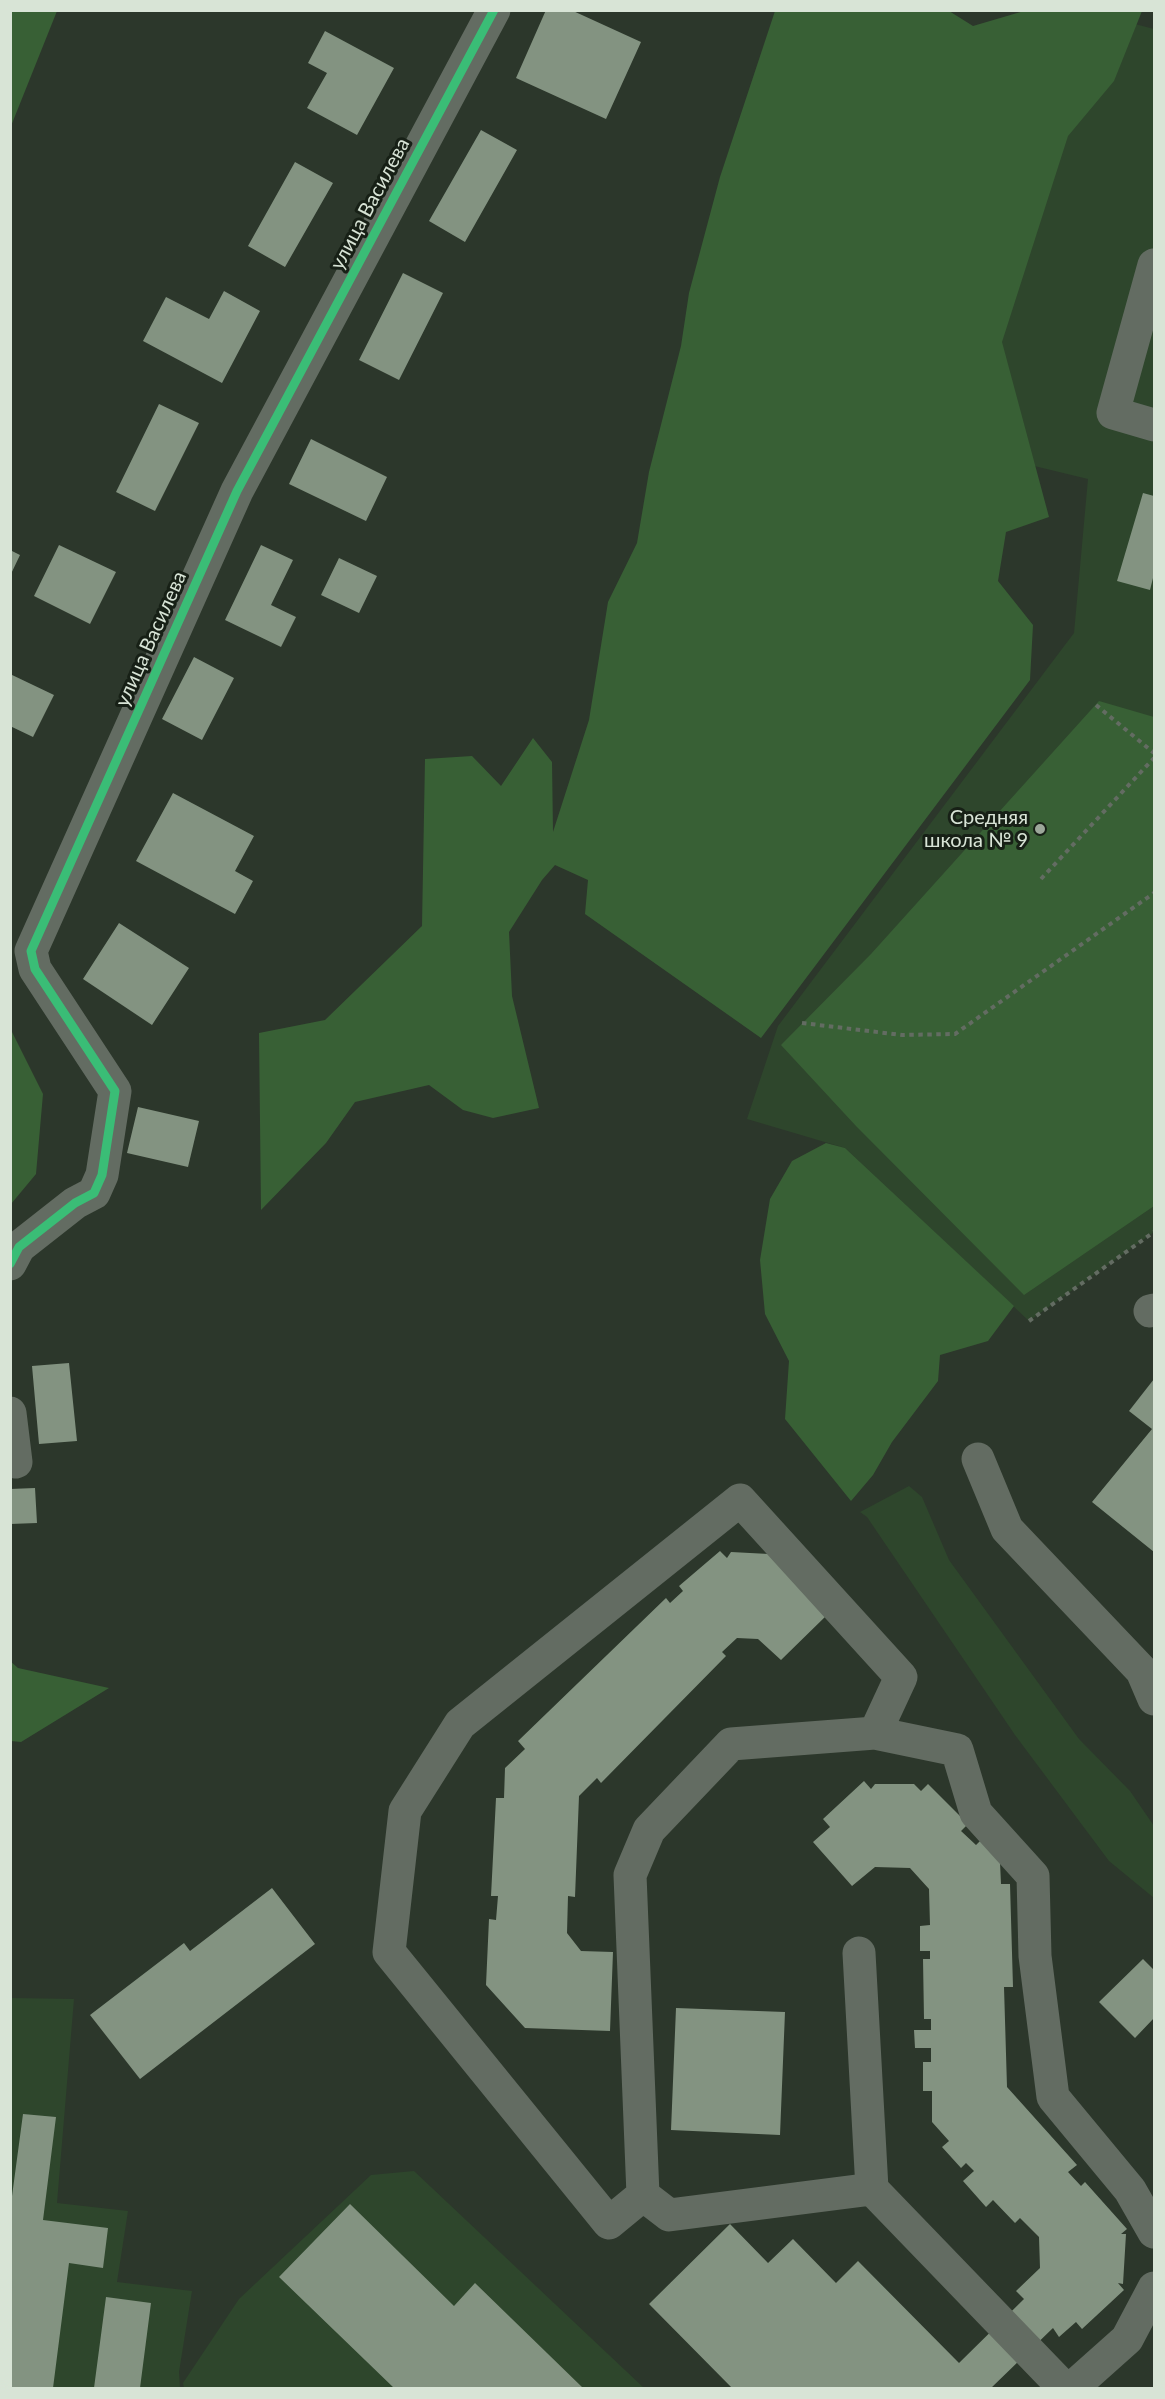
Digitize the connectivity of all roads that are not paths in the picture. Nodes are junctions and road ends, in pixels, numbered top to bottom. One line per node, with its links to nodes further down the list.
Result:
1 (494, 10): 4 (street, улица Василева)
2 (1155, 265): 3 (street)
3 (1155, 425)
4 (10, 1264)
5 (10, 1413): 7 (street)
6 (978, 1459): 8 (street)
7 (16, 1462)
8 (1155, 1699)
9 (875, 1733): 12 (street); 12 (street); 13 (street)
10 (859, 1953): 11 (street)
11 (872, 2189): 12 (street); 15 (street)
12 (643, 2195)
13 (1155, 2232)
14 (1155, 2288): 16 (street)
15 (1064, 2388)
16 (1072, 2388)

